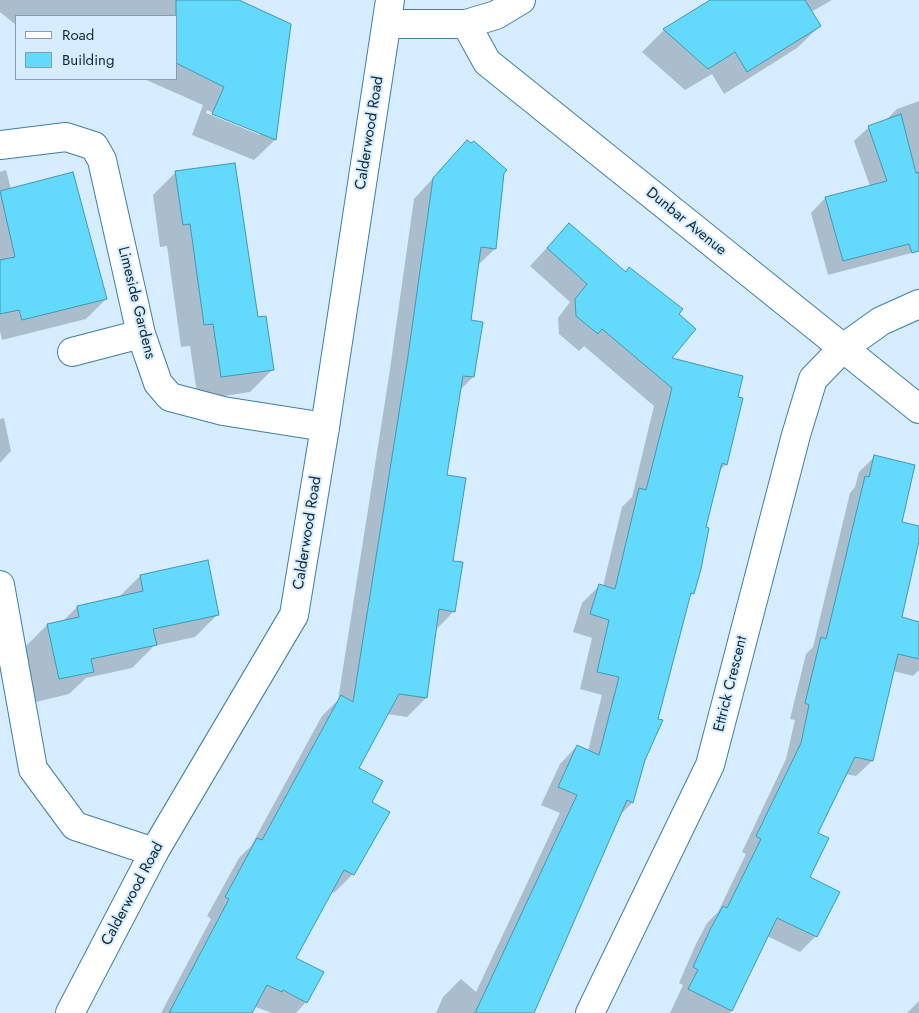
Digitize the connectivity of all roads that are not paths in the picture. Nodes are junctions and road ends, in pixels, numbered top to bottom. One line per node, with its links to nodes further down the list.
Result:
1 (521, 0): 3 (street)
2 (388, 12): 3 (street); 10 (street, Calderwood Road)
3 (466, 24): 7 (street, Dunbar Avenue)
4 (0, 145): 6 (street, Limeside Gardens)
5 (919, 304): 7 (street, Ettrick Crescent)
6 (141, 334): 8 (street); 10 (street, Limeside Gardens)
7 (843, 348): 9 (street, Dunbar Avenue); 14 (street, Ettrick Crescent)
8 (72, 352)
9 (919, 409)
10 (325, 427): 12 (street, Calderwood Road)
11 (0, 585): 12 (street)
12 (154, 852): 13 (street, Calderwood Road)
13 (70, 1013)
14 (590, 1013)

